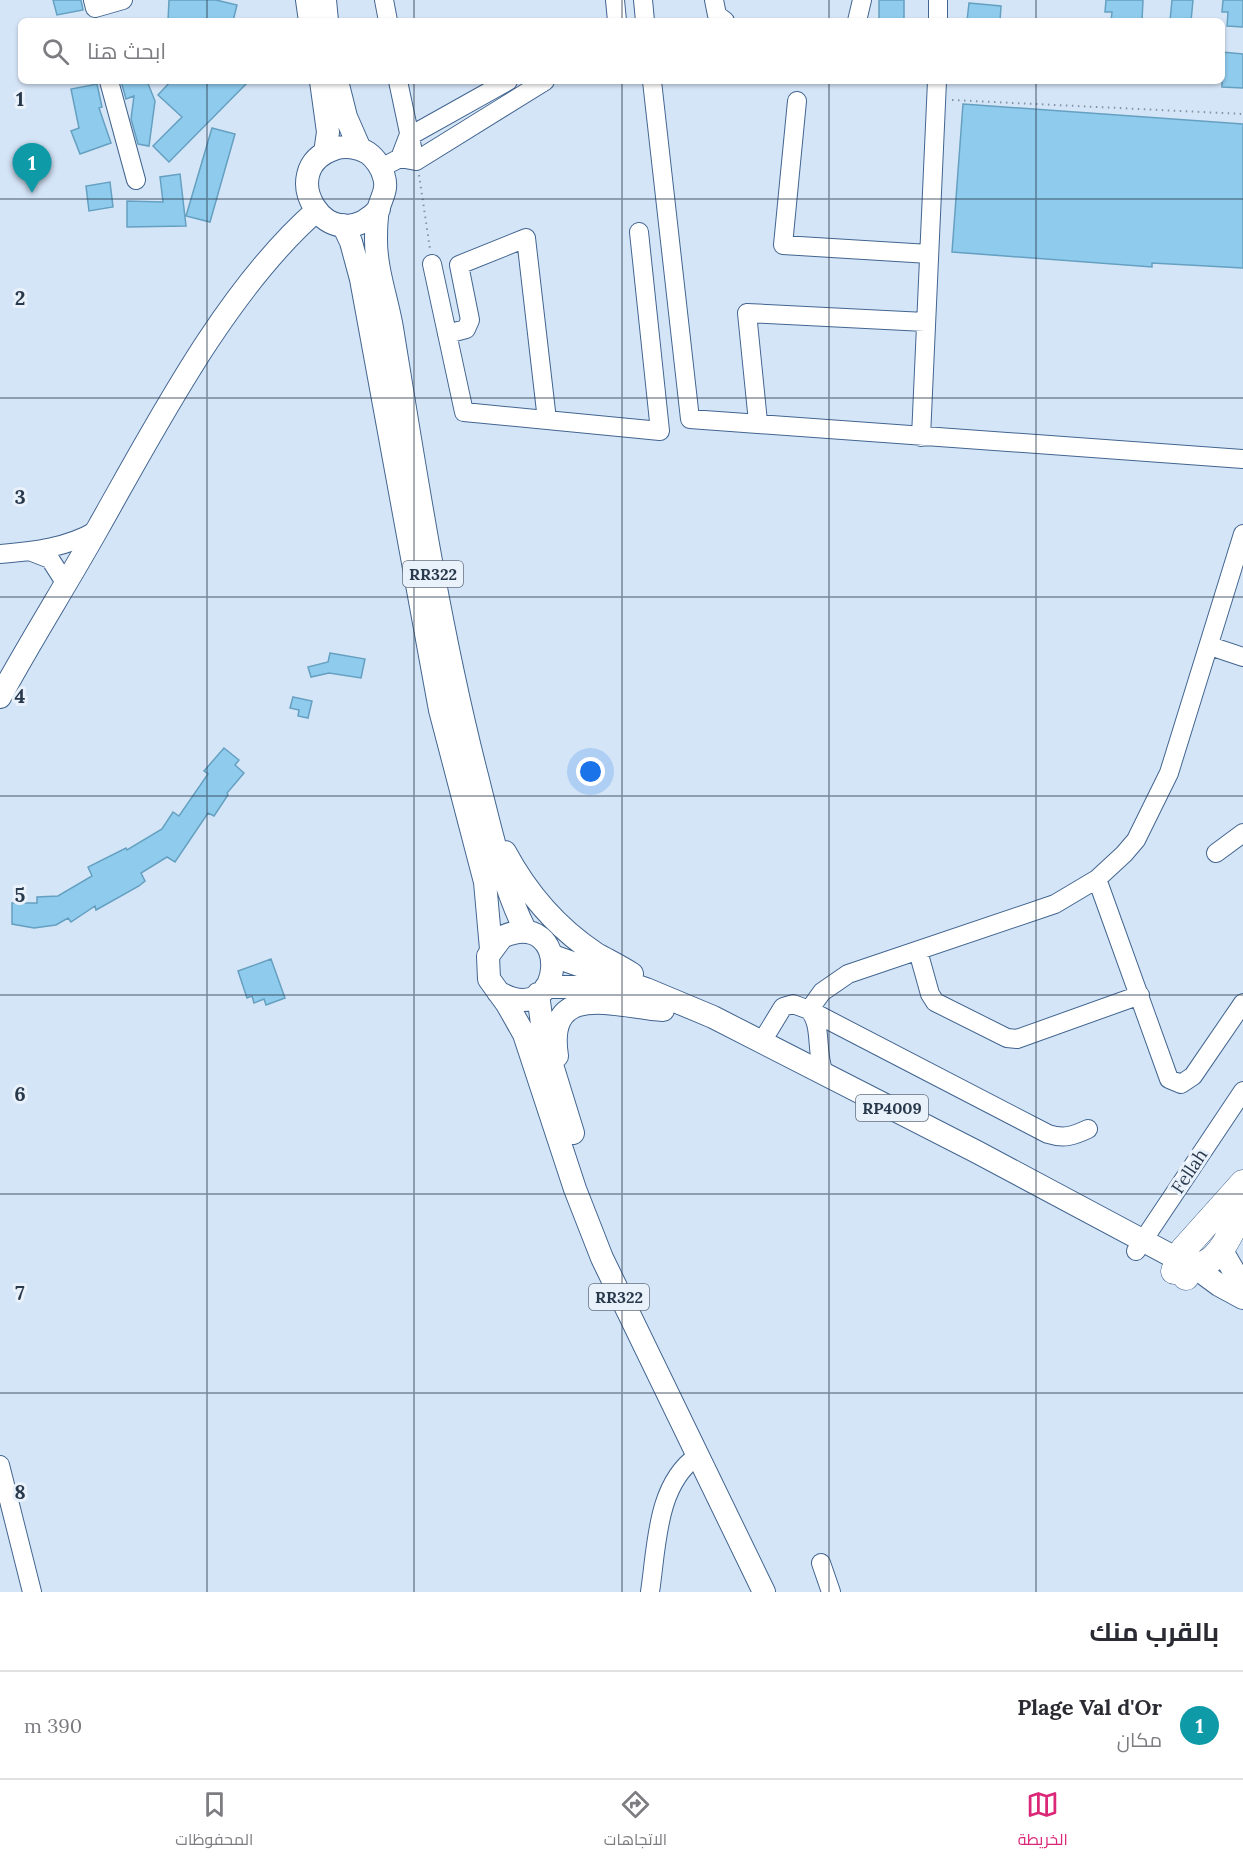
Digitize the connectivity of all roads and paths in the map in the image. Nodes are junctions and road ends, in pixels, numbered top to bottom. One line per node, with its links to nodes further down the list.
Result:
1 (123, 0): 10 (street)
2 (307, 0): 11 (main road)
3 (325, 0): 12 (main road)
4 (384, 0): 13 (street)
5 (615, 0): 14 (street)
6 (643, 0): 15 (street)
7 (714, 0): 16 (street)
8 (862, 0): 17 (street)
9 (938, 0): 18 (street)
10 (95, 10)
11 (310, 18)
12 (327, 18)
13 (387, 18)
14 (617, 18)
15 (645, 18)
16 (721, 18)
17 (858, 18)
18 (938, 18)
19 (110, 84): 33 (street)
20 (321, 84): 31 (main road)
21 (338, 84): 30 (main road)
22 (399, 84): 29 (street)
23 (503, 84): 29 (street)
24 (540, 84): 32 (street)
25 (652, 84): 43 (street)
26 (937, 90): 28 (path); 38 (street)
27 (796, 101): 38 (street)
28 (1243, 114)
29 (408, 137): 32 (street)
30 (360, 149): 31 (main road); 32 (main road)
31 (325, 153): 35 (main road)
32 (399, 162): 34 (main road, RR322); 39 (path)
33 (136, 180)
34 (379, 209): 36 (main road); 54 (main road, RR322)
35 (316, 212): 36 (main road); 46 (main road)
36 (343, 225): 59 (main road, RR322)
37 (639, 232): 42 (street)
38 (929, 254): 40 (street)
39 (432, 264): 41 (street)
40 (925, 322): 43 (street); 44 (street)
41 (447, 334): 42 (street); 42 (street)
42 (547, 420)
43 (758, 422): 44 (street)
44 (921, 437): 45 (street)
45 (1243, 459)
46 (97, 530): 48 (street); 50 (main road)
47 (1243, 534): 51 (street)
48 (32, 552): 49 (street); 50 (street)
49 (0, 554)
50 (66, 584): 53 (main road)
51 (1210, 646): 52 (street); 57 (street)
52 (1243, 657)
53 (0, 697)
54 (487, 814): 58 (main road, RR322); 66 (main road)
55 (1243, 834): 56 (street)
56 (1216, 853)
57 (1097, 879): 60 (street); 64 (street)
58 (526, 932): 59 (main road); 61 (main road, RR322)
59 (491, 949): 63 (main road, RR322)
60 (918, 951): 64 (street); 67 (street)
61 (553, 956): 62 (main road, RR322); 66 (main road, RP4009)
62 (542, 991): 63 (main road); 66 (main road, RP4009); 71 (main road, RR322)
63 (498, 992): 80 (main road, RR322)
64 (1140, 995): 65 (street)
65 (1243, 1003)
66 (664, 1004): 68 (main road, RP4009); 71 (main road); 75 (main road, RP4009)
67 (809, 1010): 68 (street); 69 (street); 72 (street)
68 (761, 1042): 69 (main road, RP4009)
69 (824, 1073): 75 (main road, RP4009)
70 (1243, 1091): 75 (street, Fellah)
71 (566, 1111): 86 (main road, RR322)
72 (1088, 1129)
73 (1243, 1183): 77 (highway)
74 (1243, 1210): 76 (highway)
75 (1139, 1246): 77 (main road, RP4009)
76 (1222, 1251): 77 (highway); 78 (main road)
77 (1182, 1262): 79 (main road, RP4009)
78 (1243, 1287)
79 (1243, 1298)
80 (697, 1456): 84 (street); 85 (main road, RR322)
81 (0, 1466): 83 (street)
82 (820, 1563): 87 (street)
83 (32, 1592)
84 (650, 1592)
85 (764, 1592)
86 (777, 1592)
87 (831, 1592)

